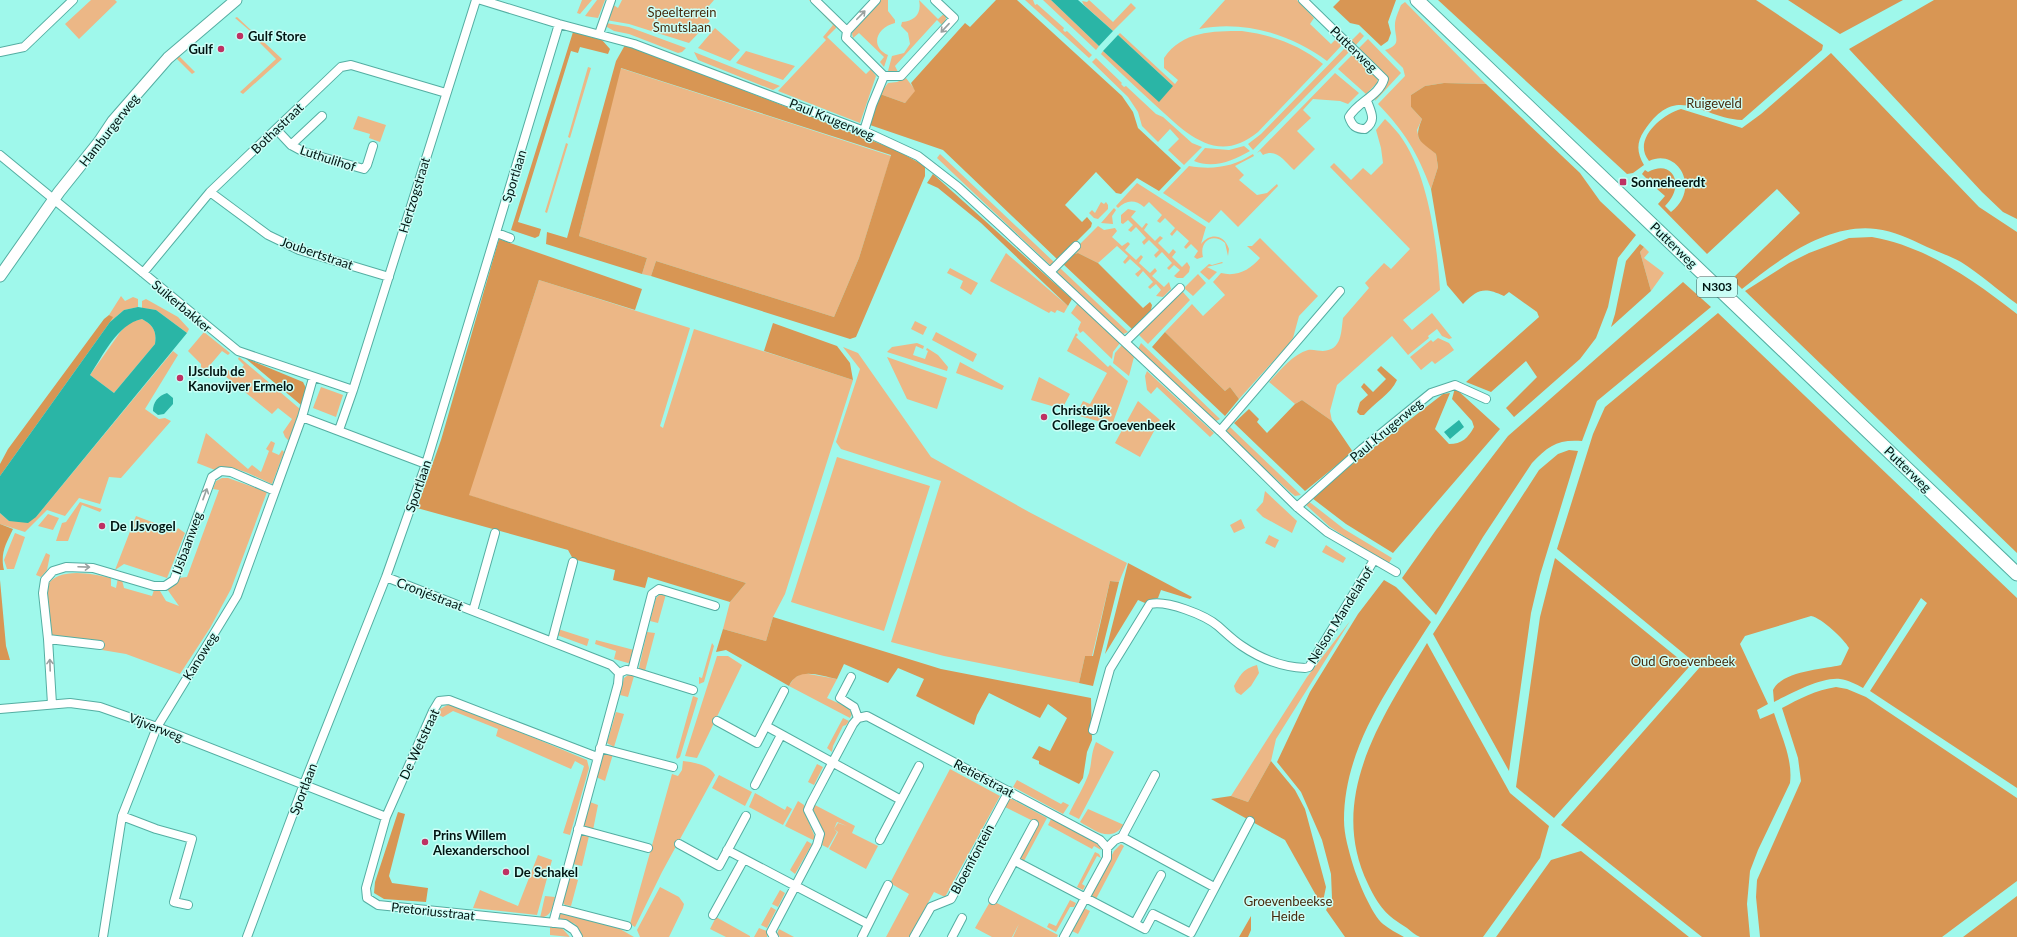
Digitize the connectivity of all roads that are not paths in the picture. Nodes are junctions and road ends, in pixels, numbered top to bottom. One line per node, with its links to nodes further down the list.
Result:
1 (74, 0): 14 (street)
2 (236, 0): 25 (street, Hamburgerweg)
3 (476, 0): 16 (street, Hertzogstraat)
4 (481, 0): 11 (street, Paul Krugerweg)
5 (611, 0): 13 (street)
6 (815, 0): 12 (street)
7 (876, 0): 12 (street, one-way to 7)
8 (935, 0): 15 (street, one-way to 15)
9 (1303, 0): 17 (street, Putterweg)
10 (1417, 0): 49 (main road, Putterweg / N303)
11 (559, 24): 13 (street, Paul Krugerweg); 26 (street, Sportlaan)
12 (847, 30): 15 (street)
13 (599, 34): 20 (street, Paul Krugerweg)
14 (0, 52)
15 (884, 76): 20 (street)
16 (446, 94): 19 (street, Bothastraat); 32 (street, Hertzogstraat)
17 (1367, 101)
18 (322, 116): 21 (street, Luthulihof)
19 (276, 129): 21 (street, Luthulihof); 24 (street, Bothastraat)
20 (864, 131): 29 (street, Paul Krugerweg)
21 (291, 145): 22 (street, Luthulihof)
22 (372, 146)
23 (0, 155): 25 (street, Suikerbakker)
24 (210, 192): 30 (street, Bothastraat); 32 (street, Joubertstraat)
25 (54, 200): 30 (street, Suikerbakker); 31 (street, Hamburgerweg)
26 (497, 233): 27 (street); 42 (street, Sportlaan)
27 (510, 238)
28 (1076, 246): 29 (street)
29 (1050, 272): 35 (street, Paul Krugerweg)
30 (143, 273): 36 (street, Suikerbakker)
31 (0, 276)
32 (389, 277): 37 (street, Hertzogstraat)
33 (1180, 288): 35 (street)
34 (1340, 291): 41 (street)
35 (1125, 342): 41 (street, Paul Krugerweg)
36 (313, 378): 37 (street, Suikerbakker); 39 (street, Kanoweg)
37 (353, 390): 40 (street)
38 (1486, 399): 44 (street, Paul Krugerweg)
39 (302, 417): 40 (street); 43 (street, Kanoweg)
40 (339, 430): 42 (street)
41 (1220, 431): 44 (street, Paul Krugerweg)
42 (426, 464): 50 (street, Sportlaan)
43 (276, 491): 53 (street, IJsbaanweg, one-way to 43); 66 (street, Kanoweg)
44 (1296, 507): 46 (street, Paul Krugerweg)
45 (495, 533): 52 (street, Cronjéstraat)
46 (1374, 560): 48 (street, Paul Krugerweg); 67 (street, Nelson Mandelahof)
47 (573, 562): 54 (street)
48 (1396, 572)
49 (2017, 574)
50 (386, 577): 52 (street, Cronjéstraat); 75 (street, Sportlaan)
51 (714, 606): 56 (street)
52 (473, 611): 54 (street, Cronjéstraat)
53 (48, 639): 55 (street); 61 (street, IJsbaanweg, one-way to 53)
54 (552, 641): 57 (street, Cronjéstraat)
55 (100, 645)
56 (632, 671): 57 (street); 59 (street)
57 (619, 673): 69 (street)
58 (851, 676): 63 (street)
59 (694, 690)
60 (784, 691): 65 (street)
61 (52, 704): 62 (street, Vijverweg); 66 (street, Vijverweg)
62 (0, 709)
63 (858, 718): 71 (street); 77 (street, Retiefstraat)
64 (717, 721): 65 (street)
65 (766, 726): 68 (street)
66 (157, 727): 75 (street, Vijverweg); 79 (street, Kanoweg)
67 (1093, 730)
68 (781, 735): 71 (street); 76 (street)
69 (600, 748): 70 (street); 73 (street)
70 (597, 757): 81 (street, De Wetstraat); 84 (street)
71 (832, 762): 78 (street); 95 (street)
72 (919, 766): 78 (street)
73 (673, 767)
74 (1155, 775): 85 (street)
75 (304, 784): 81 (street); 109 (street, Sportlaan)
76 (755, 785)
77 (1009, 791): 89 (street, Retiefstraat); 113 (street, Bloemfontein)
78 (901, 800): 86 (street)
79 (122, 816): 99 (street); 108 (street, Kanoweg)
80 (746, 816): 90 (street)
81 (386, 817): 103 (street, Pretoriusstraat)
82 (1250, 820): 96 (street)
83 (1034, 824): 92 (street)
84 (578, 829): 88 (street); 100 (street)
85 (1122, 837): 89 (street); 96 (street)
86 (880, 840)
87 (679, 844): 90 (street)
88 (648, 848)
89 (1107, 848): 97 (street)
90 (728, 850): 91 (street)
91 (744, 859): 95 (street); 101 (street)
92 (1015, 861): 97 (street); 98 (street)
93 (1161, 875): 104 (street)
94 (888, 885): 105 (street)
95 (795, 886): 105 (street); 111 (street)
96 (1214, 887): 107 (street)
97 (1085, 898): 104 (street); 115 (street)
98 (993, 900)
99 (188, 905)
100 (556, 908): 103 (street); 106 (street)
101 (713, 915)
102 (962, 918): 114 (street)
103 (553, 923): 110 (street, Pretoriusstraat)
104 (1135, 923): 107 (street)
105 (868, 924): 112 (street)
106 (627, 926)
107 (1194, 935)
108 (103, 937)
109 (247, 937)
110 (578, 937)
111 (774, 937)
112 (862, 937)
113 (914, 937)
114 (952, 937)
115 (1064, 937)

